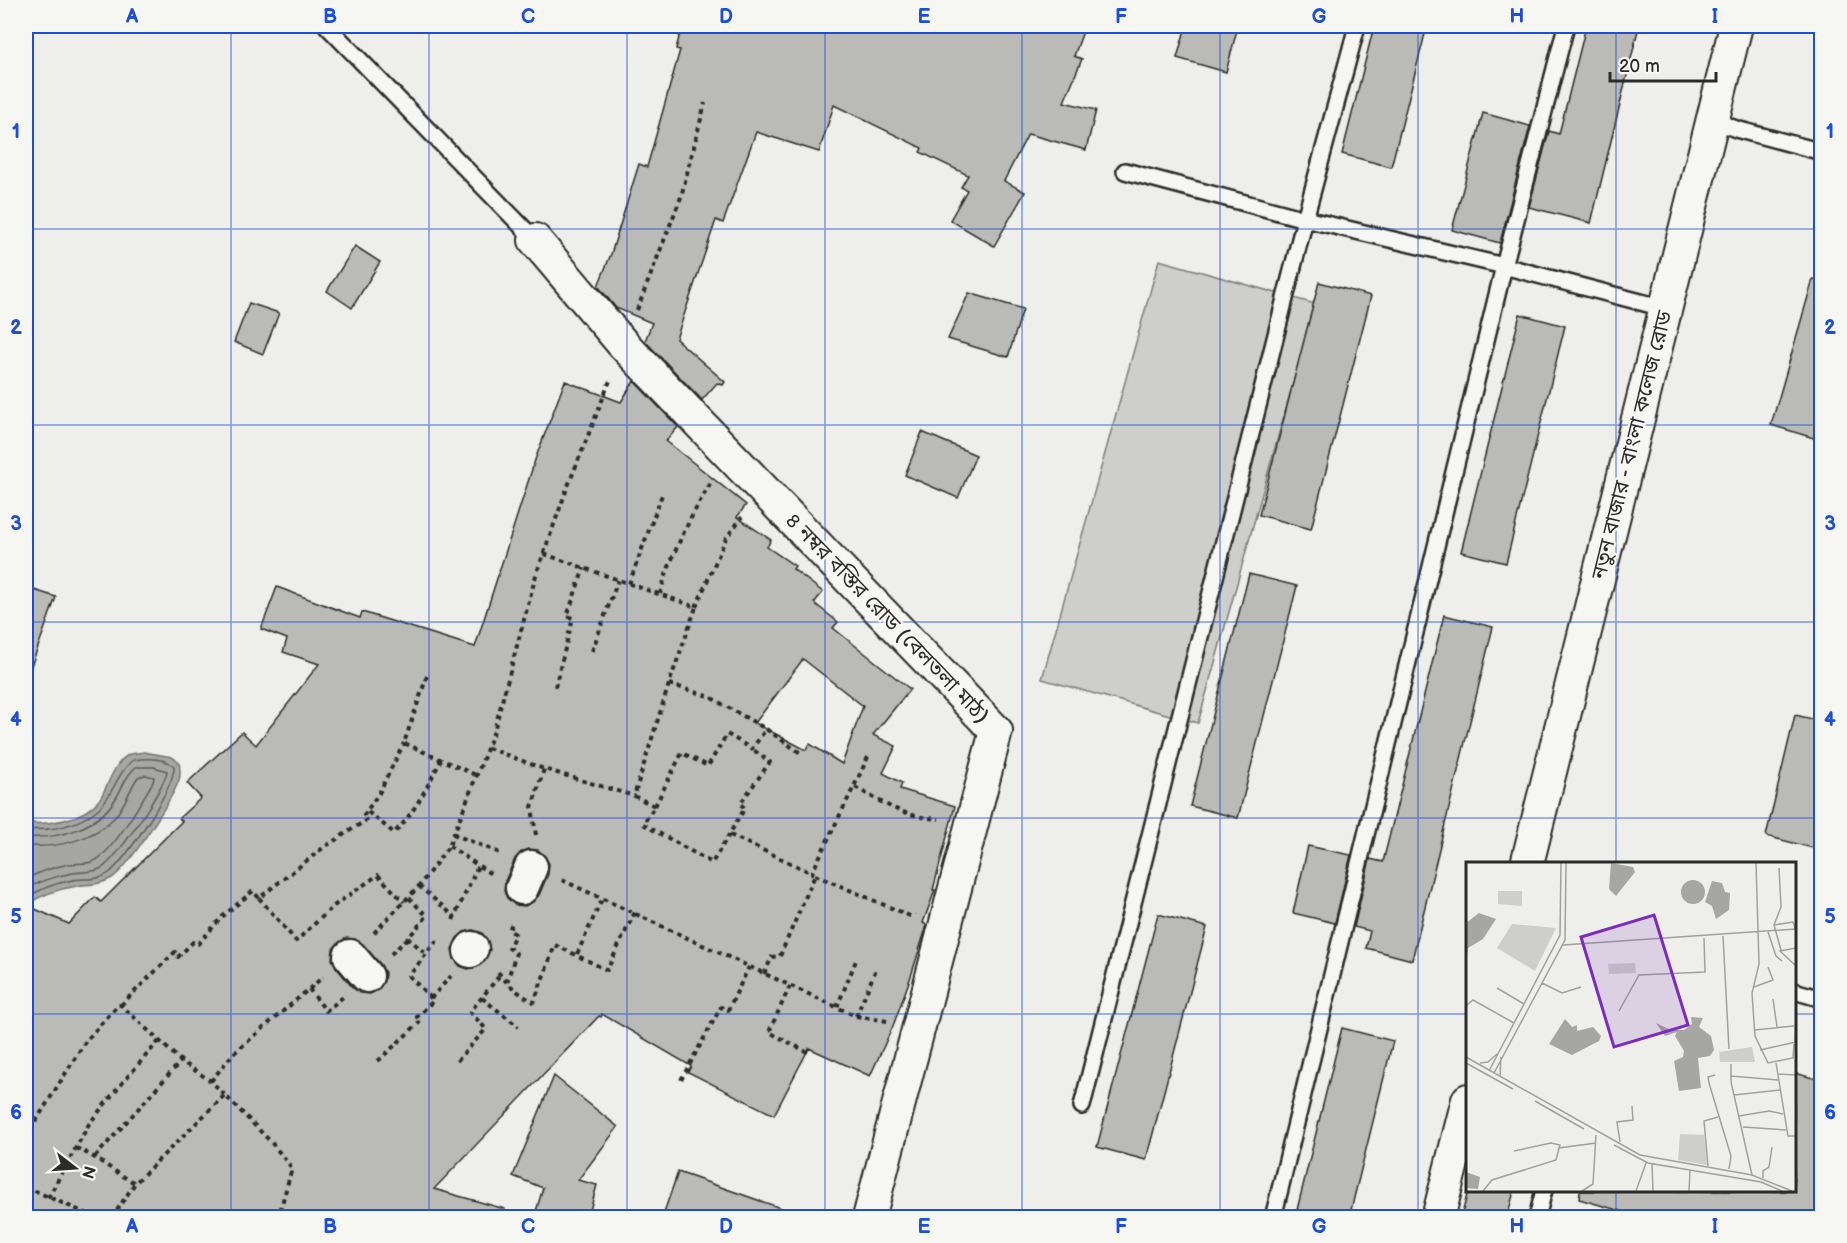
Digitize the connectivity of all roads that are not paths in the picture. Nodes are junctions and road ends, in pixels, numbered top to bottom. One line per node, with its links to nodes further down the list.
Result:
1 (327, 26): 9 (lane)
2 (1357, 26): 8 (lane)
3 (1566, 26): 10 (lane)
4 (1736, 26): 5 (street, নতুন বাজার - বাংলা কলেজ রোড)
5 (1713, 120): 6 (lane); 11 (street, নতুন বাজার - বাংলা কলেজ রোড)
6 (1821, 152)
7 (1125, 171): 8 (lane)
8 (1305, 219): 10 (lane); 16 (lane)
9 (535, 240): 18 (street, ৪ নম্বর বস্তির রোড (বেলতলা মাঠ))
10 (1504, 266): 11 (lane); 19 (lane)
11 (1666, 309): 12 (street, নতুন বাজার - বাংলা কলেজ রোড)
12 (1528, 862)
13 (1796, 992): 14 (lane)
14 (1821, 999)
15 (1466, 1104): 20 (street)
16 (1082, 1106)
17 (1544, 1192): 21 (lane)
18 (869, 1218)
19 (1273, 1218)
20 (1438, 1218)
21 (1537, 1218)

